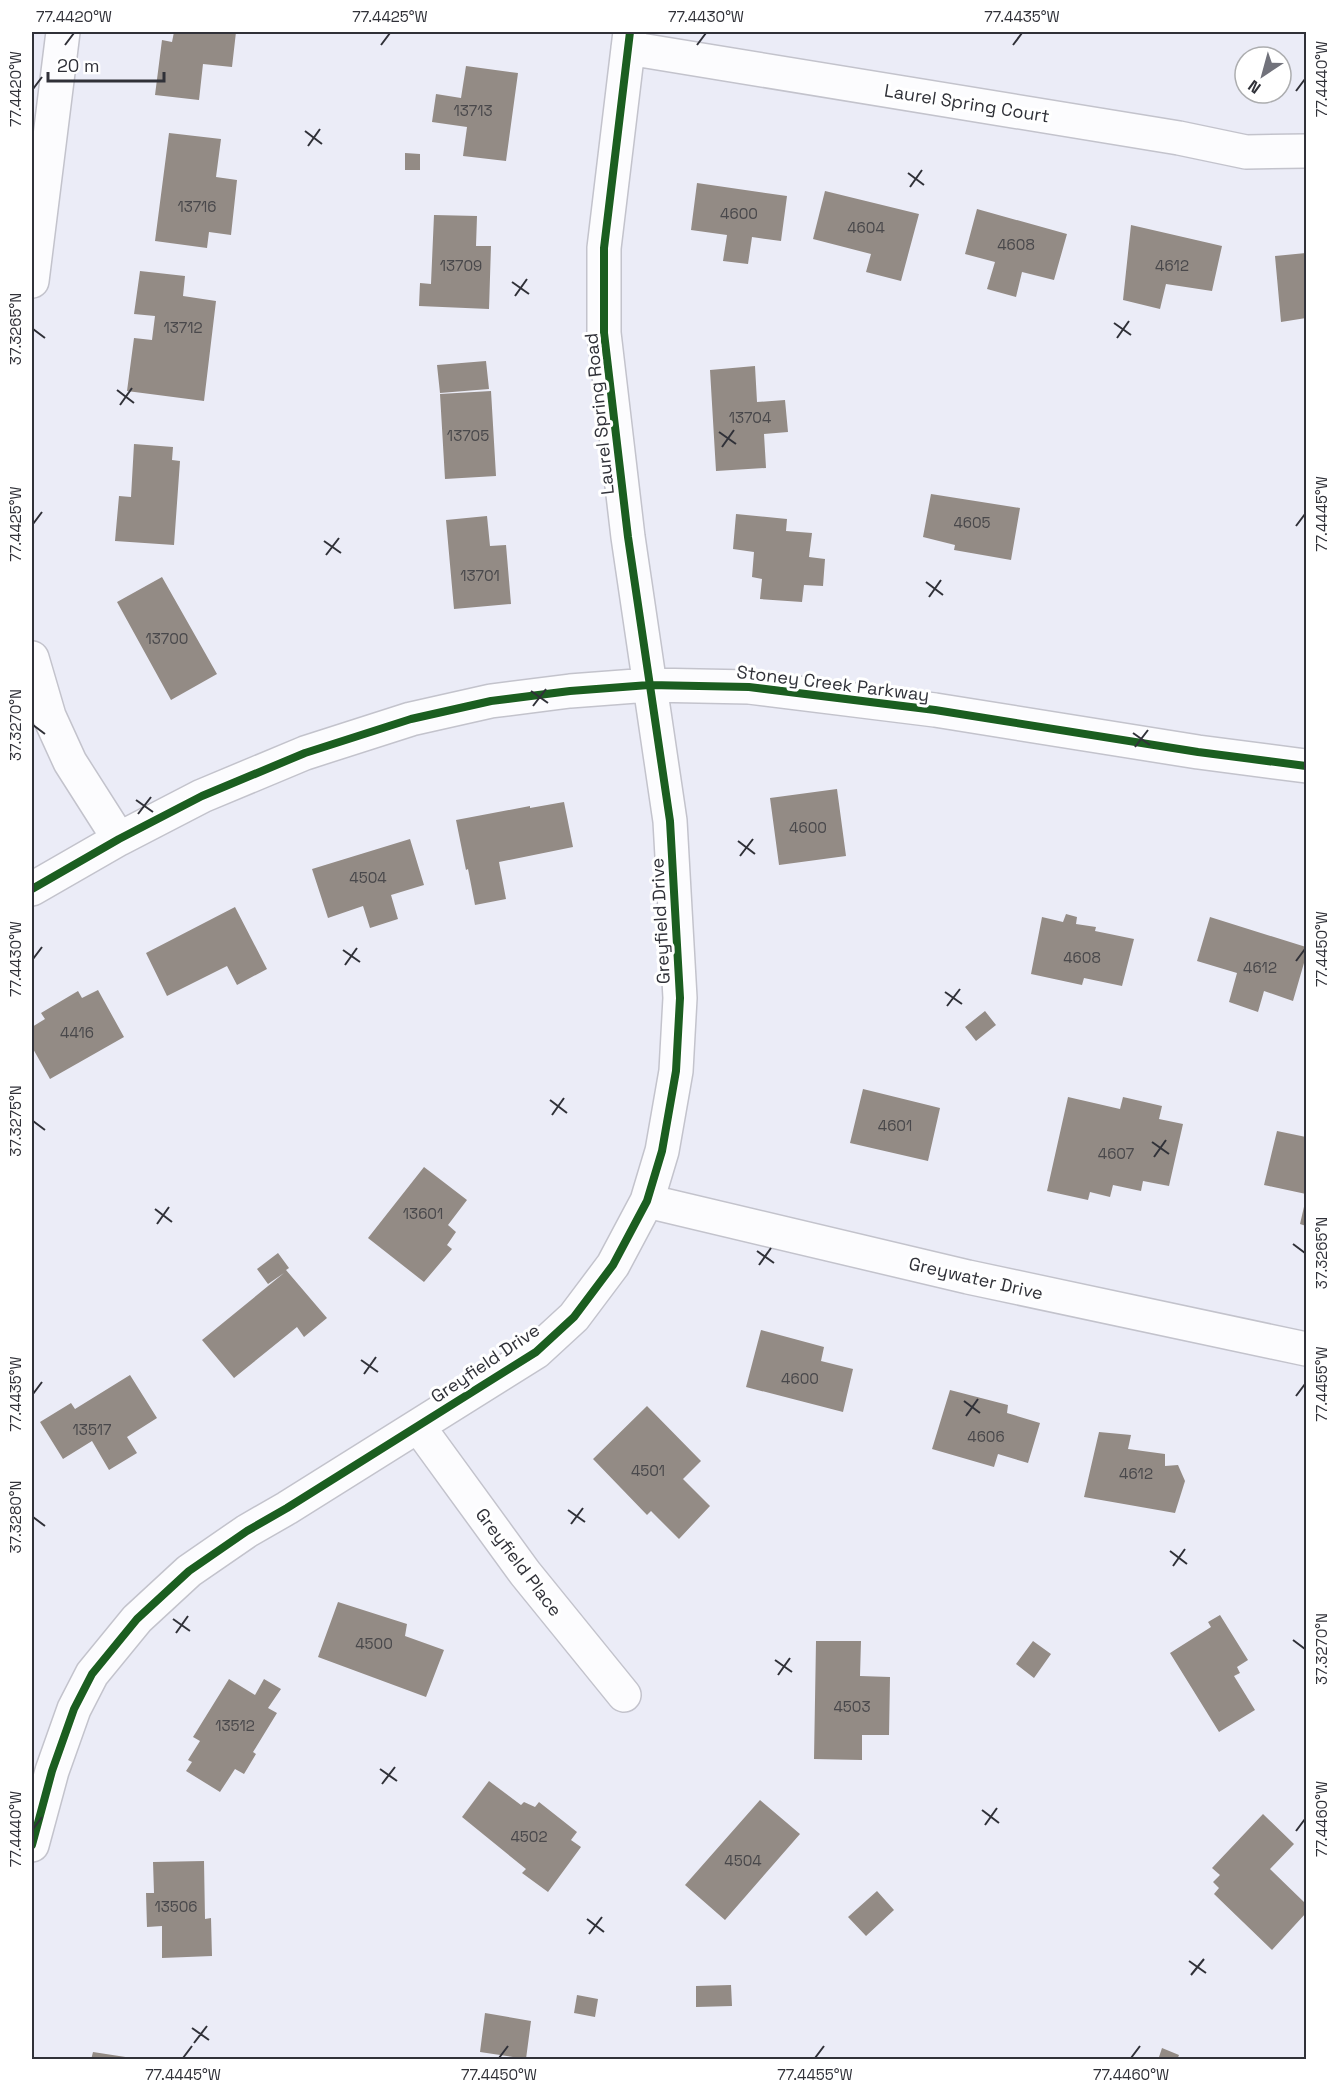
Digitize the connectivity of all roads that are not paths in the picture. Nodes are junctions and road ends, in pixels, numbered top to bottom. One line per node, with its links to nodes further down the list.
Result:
1 (63, 32): 4 (street)
2 (629, 40): 3 (street, Laurel Spring Court); 6 (street, Laurel Spring Road)
3 (1306, 151)
4 (32, 281)
5 (32, 658): 8 (street)
6 (649, 685): 7 (street, Stoney Creek Parkway); 8 (street, Stoney Creek Parkway); 10 (street, Greyfield Drive)
7 (1306, 766)
8 (119, 839): 9 (street, Stoney Creek Parkway)
9 (32, 889)
10 (646, 1201): 11 (street, Greywater Drive); 12 (street, Greyfield Drive)
11 (1306, 1349)
12 (417, 1426): 13 (street, Greyfield Place); 14 (street, Greyfield Drive)
13 (624, 1695)
14 (32, 1845)

